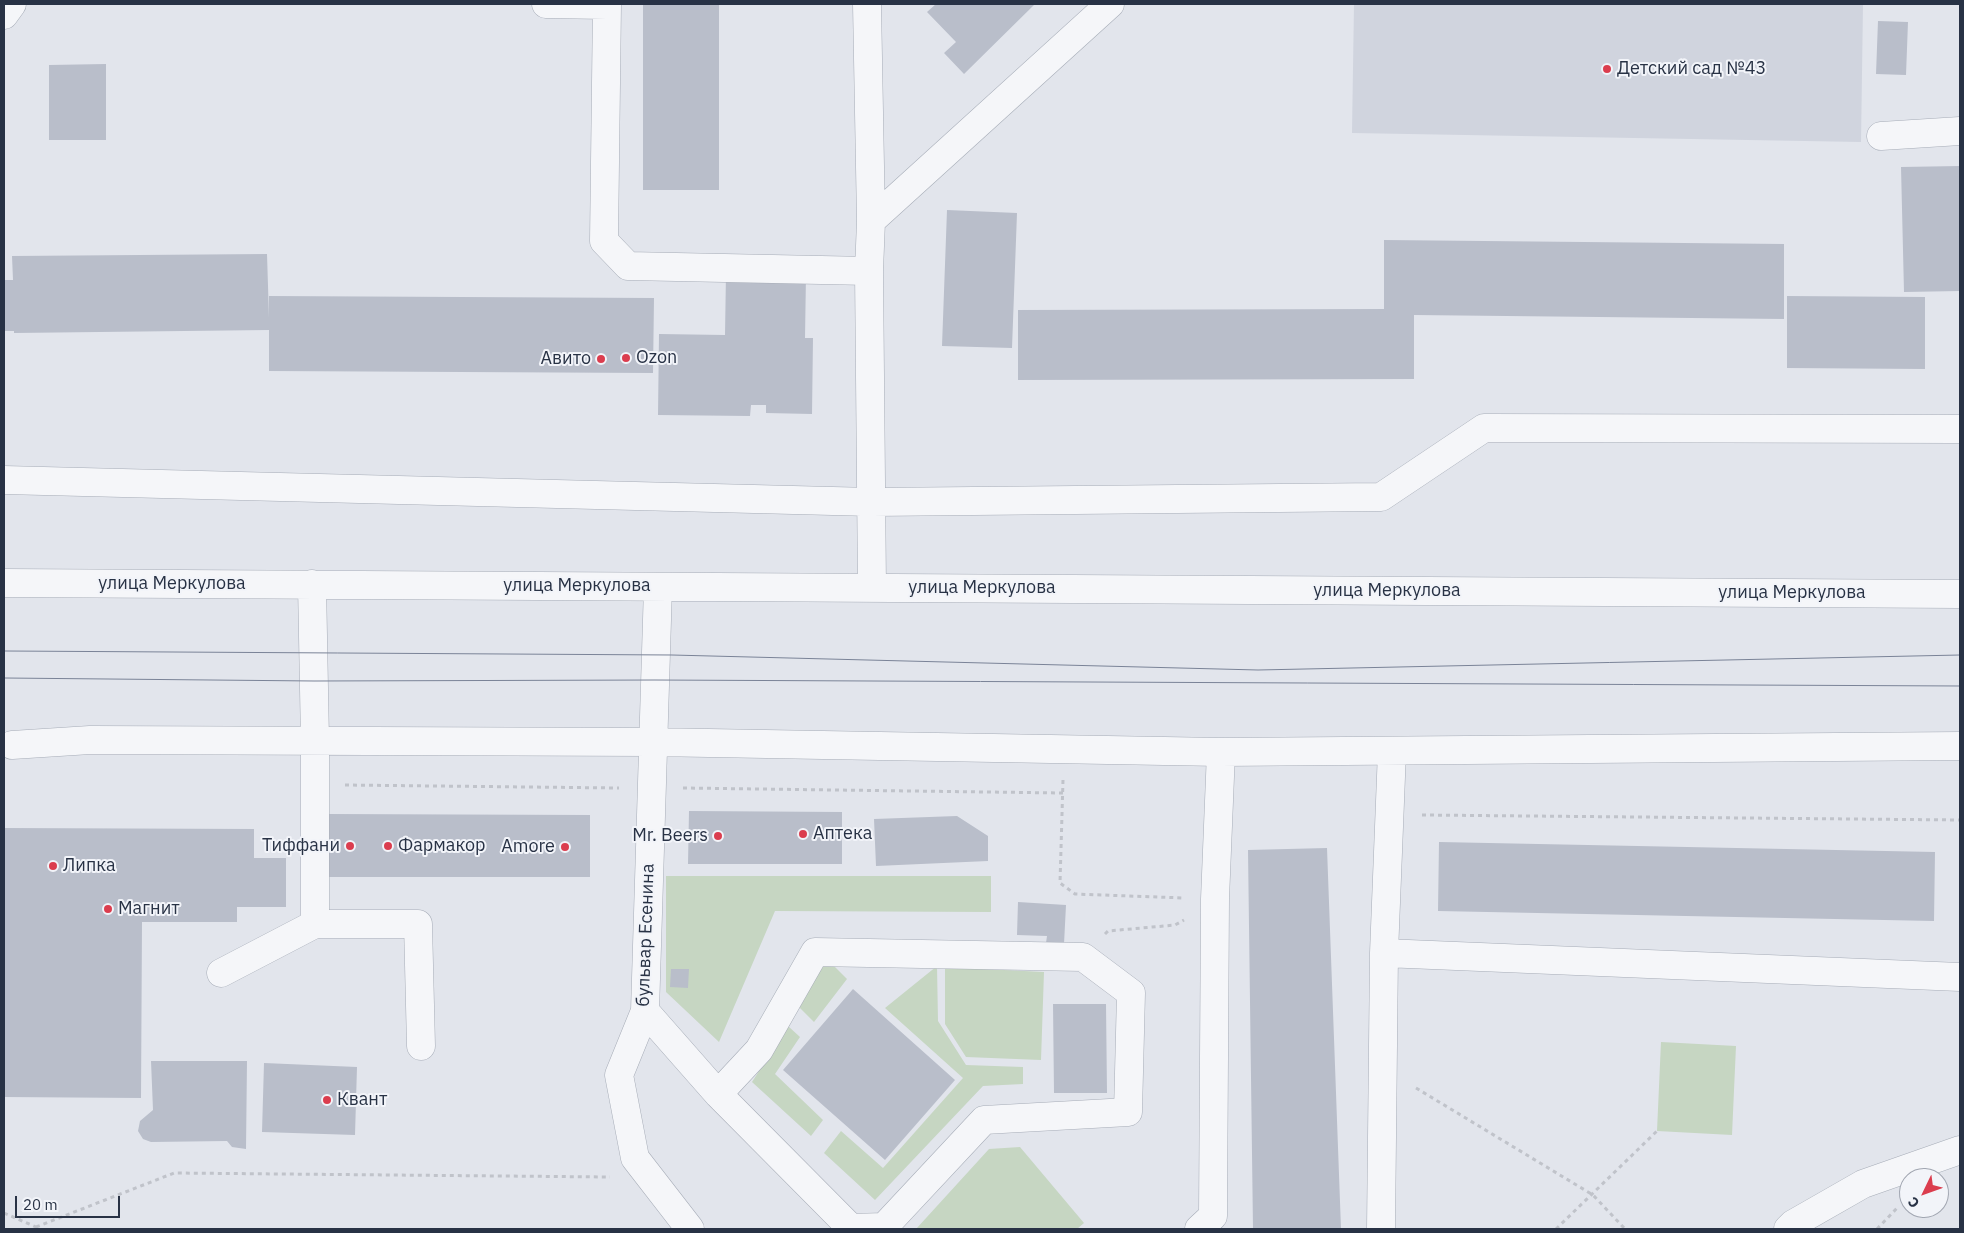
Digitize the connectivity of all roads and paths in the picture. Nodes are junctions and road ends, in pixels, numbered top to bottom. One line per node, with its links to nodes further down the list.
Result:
1 (12, 4): 6 (street)
2 (546, 4): 3 (street)
3 (608, 4): 10 (street)
4 (867, 4): 9 (street)
5 (1110, 4): 9 (street)
6 (4, 15)
7 (1960, 131): 8 (street)
8 (1881, 136)
9 (871, 221): 10 (street)
10 (869, 271): 13 (street)
11 (1960, 429): 13 (street)
12 (4, 480): 13 (street)
13 (872, 502): 17 (street)
14 (4, 582): 15 (street, улица Меркулова)
15 (312, 584): 16 (street, улица Меркулова); 19 (street)
16 (658, 586): 17 (street, улица Меркулова); 20 (street, бульвар Есенина)
17 (872, 588): 18 (street, улица Меркулова)
18 (1960, 594)
19 (315, 741): 20 (street); 21 (street); 26 (street)
20 (652, 742): 23 (street); 27 (street, бульвар Есенина)
21 (12, 745)
22 (1960, 746): 24 (street)
23 (1064, 750): 25 (street); 28 (path)
24 (1392, 751): 25 (street); 29 (street)
25 (1221, 752): 31 (street)
26 (315, 784): 27 (path); 32 (street)
27 (650, 788): 28 (path); 37 (street, бульвар Есенина)
28 (1063, 793): 31 (path)
29 (1389, 815): 30 (path); 33 (street)
30 (1960, 820)
31 (1208, 899): 34 (path); 49 (street)
32 (315, 924): 35 (street); 38 (street)
33 (1384, 953): 36 (street); 39 (street)
34 (1082, 957): 40 (street); 40 (street)
35 (221, 973)
36 (1960, 977)
37 (645, 1011): 40 (street); 43 (street, бульвар Есенина)
38 (421, 1046)
39 (1383, 1068): 44 (path); 50 (street)
40 (718, 1094)
41 (1657, 1131): 44 (path)
42 (1960, 1150): 53 (street)
43 (651, 1177): 47 (path); 48 (street, бульвар Есенина)
44 (1593, 1195): 51 (path); 52 (path)
45 (1899, 1207): 54 (path)
46 (4, 1213): 47 (path)
47 (37, 1228)
48 (690, 1229)
49 (1199, 1229)
50 (1381, 1229)
51 (1556, 1229)
52 (1625, 1229)
53 (1788, 1229)
54 (1877, 1229)

